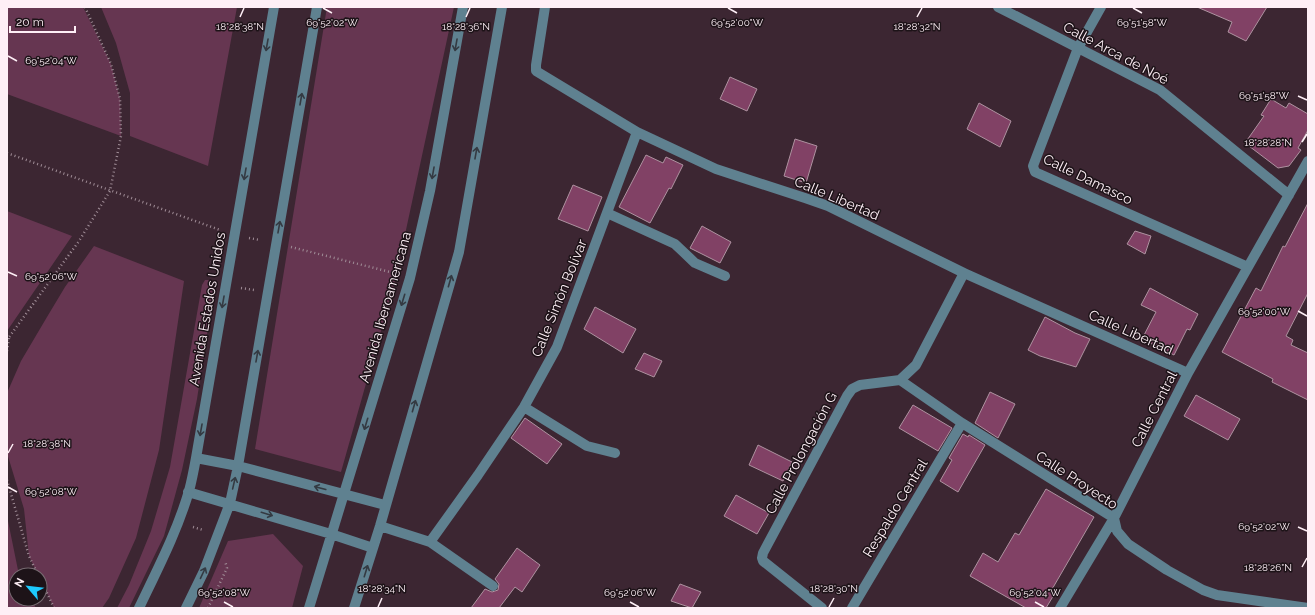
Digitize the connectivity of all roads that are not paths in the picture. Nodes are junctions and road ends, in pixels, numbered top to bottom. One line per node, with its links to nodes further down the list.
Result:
1 (274, 7): 21 (street, Avenida Estados Unidos, one-way to 21)
2 (317, 7): 22 (street, one-way to 2)
3 (463, 7): 24 (street, Avenida Iberoamericana, one-way to 24)
4 (502, 7): 26 (street, one-way to 4)
5 (545, 7): 9 (street, Calle Libertad)
6 (998, 7): 8 (street, Calle Arca de Noé)
7 (1101, 7): 8 (street, Calle Damasco)
8 (1078, 48): 11 (street, Calle Arca de Noé); 13 (street, Calle Damasco)
9 (637, 132): 12 (street, Calle Simón Bolívar); 14 (street, Calle Libertad)
10 (1308, 161): 11 (street, Calle Central)
11 (1289, 195): 13 (street, Calle Central)
12 (607, 213): 15 (street); 18 (street, Calle Simón Bolívar)
13 (1248, 267): 16 (street, Calle Central)
14 (964, 273): 16 (street, Calle Libertad); 17 (street)
15 (725, 276)
16 (1188, 373): 27 (street, Calle Central)
17 (900, 380): 19 (street, Calle Proyecto); 37 (street, Calle Prolongación G)
18 (524, 407): 20 (street); 30 (street, Calle Simón Bolívar)
19 (962, 423): 27 (street, Calle Proyecto); 38 (street, Respaldo Central)
20 (615, 453)
21 (196, 458): 22 (street); 23 (street, Avenida Estados Unidos)
22 (238, 466): 24 (street, one-way to 22); 25 (street, one-way to 22)
23 (188, 492): 25 (street); 33 (street, Avenida Estados Unidos)
24 (344, 494): 26 (street); 29 (street, Avenida Iberoamericana)
25 (230, 503): 29 (street, one-way to 29); 34 (street, one-way to 25)
26 (385, 505): 28 (street)
27 (1114, 518): 39 (street, Calle Central); 40 (street, Calle Proyecto)
28 (380, 526): 30 (street); 31 (street)
29 (331, 534): 31 (street); 35 (street, Avenida Iberoamericana)
30 (430, 542): 32 (street)
31 (373, 548): 36 (street, one-way to 31)
32 (493, 586)
33 (139, 608)
34 (186, 608)
35 (309, 608)
36 (354, 608)
37 (822, 608)
38 (852, 608)
39 (1060, 608)
40 (1308, 608)

